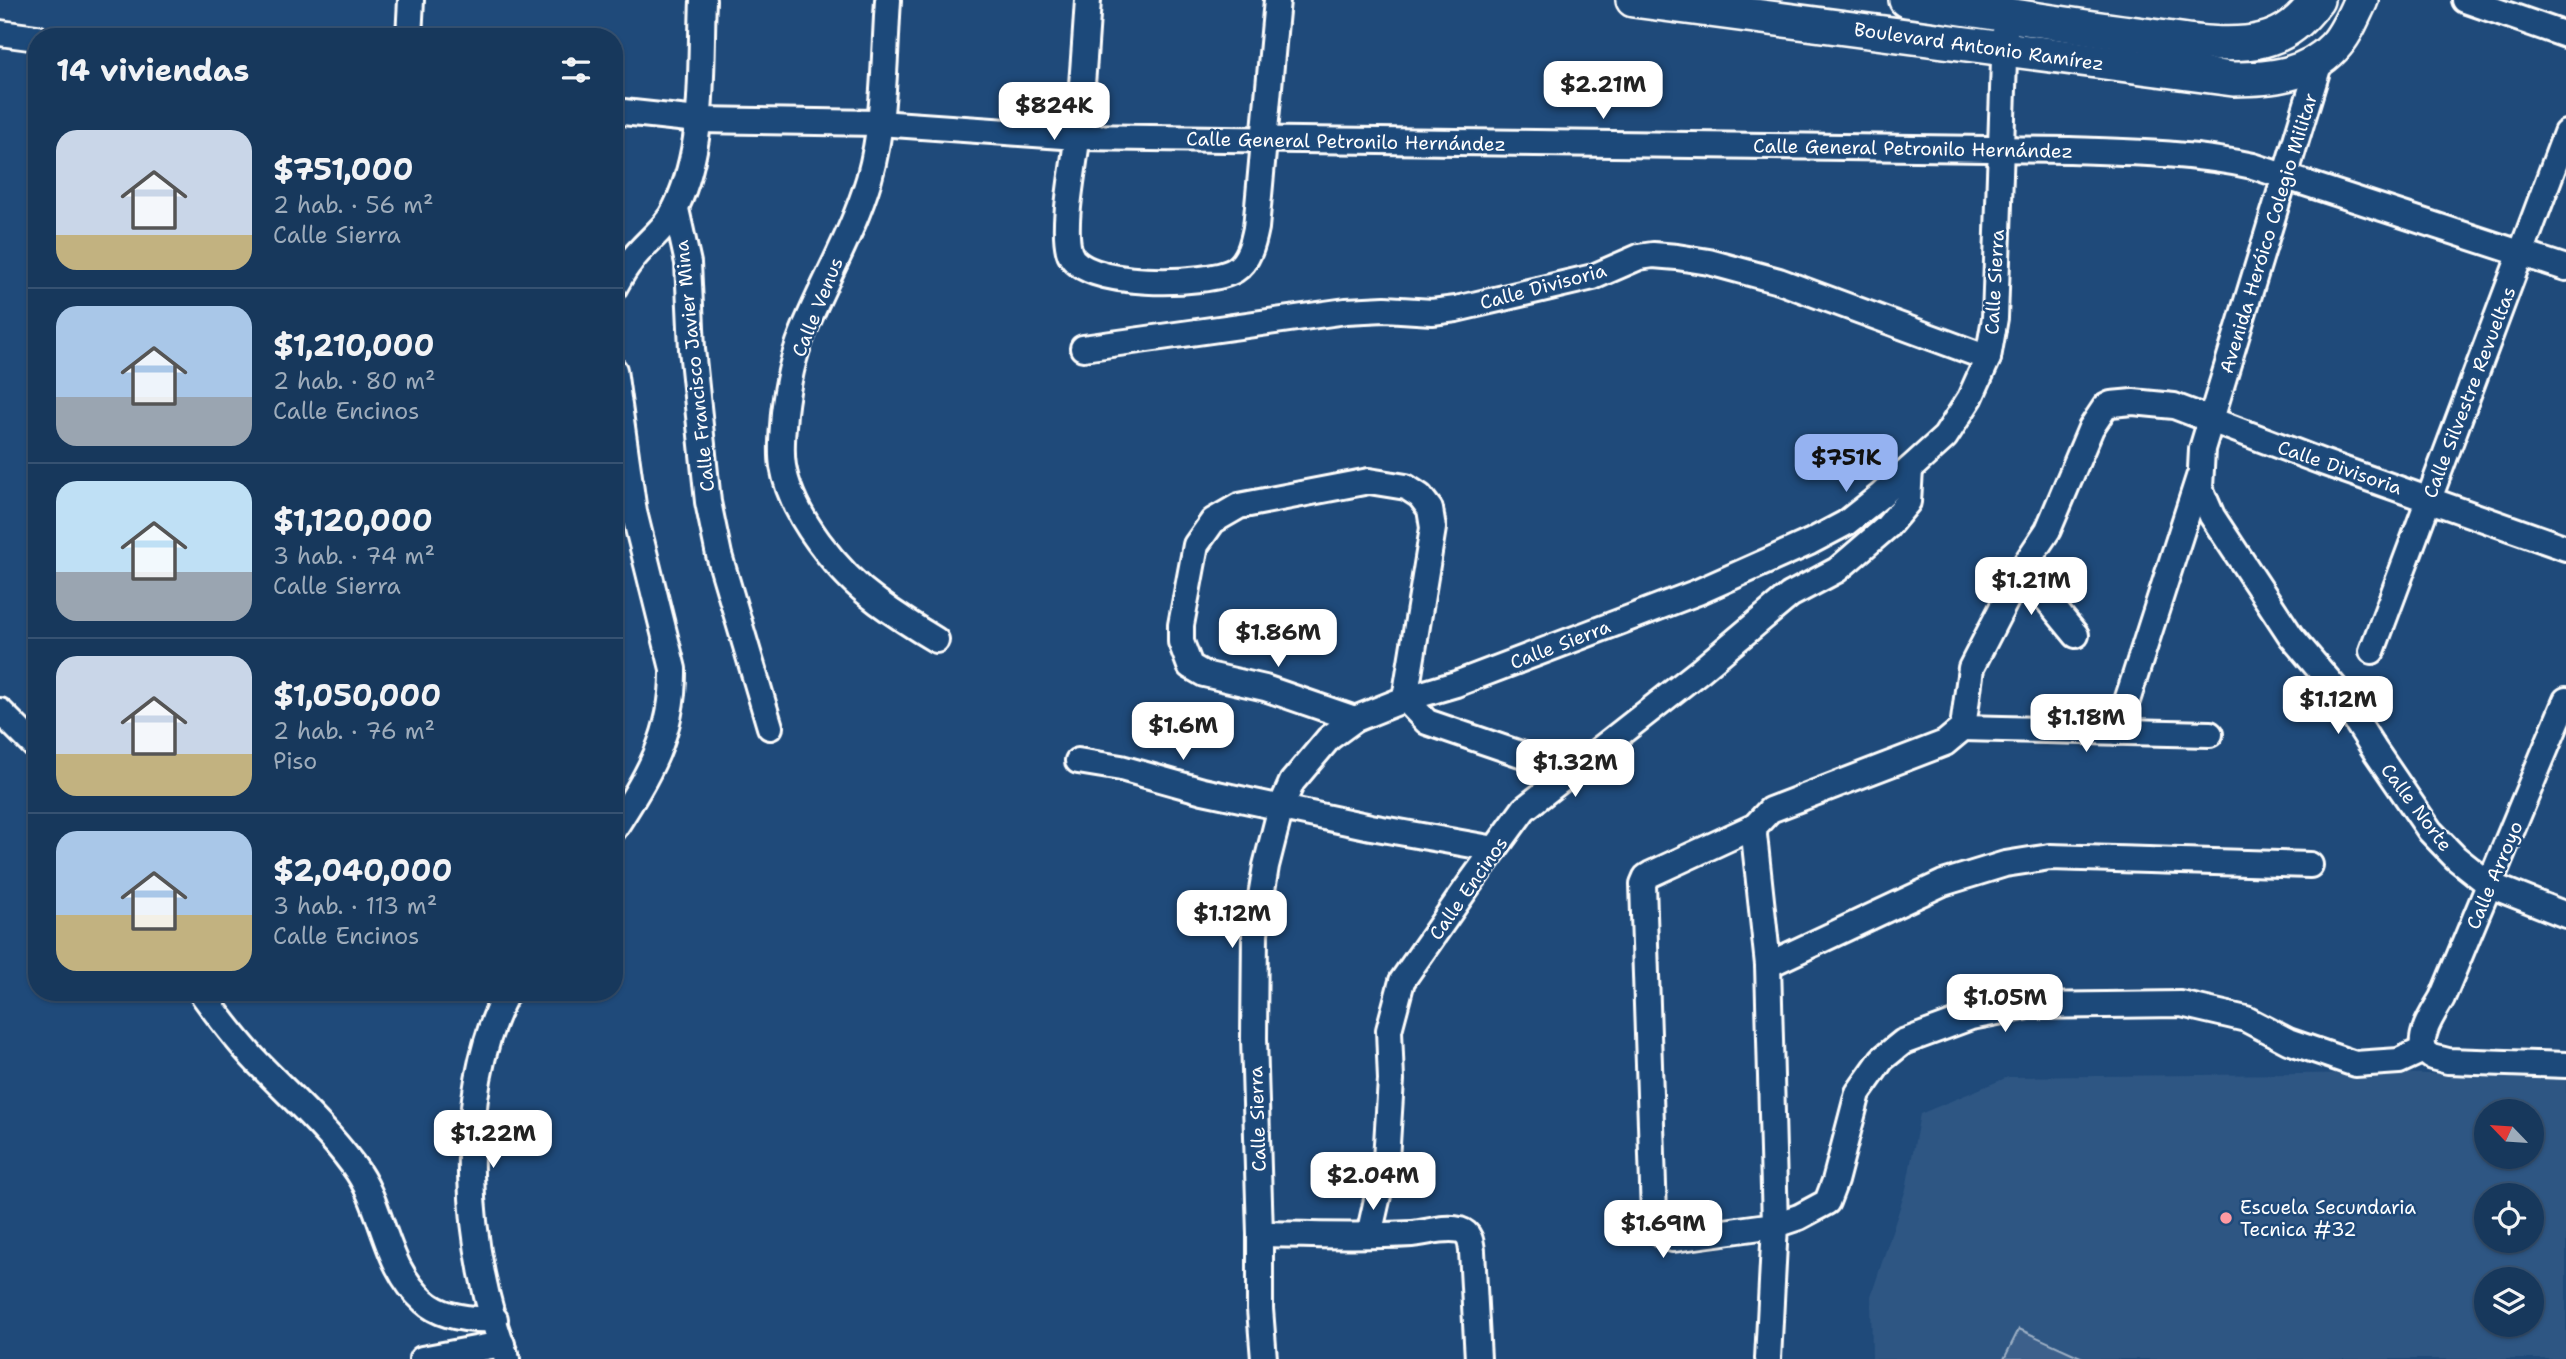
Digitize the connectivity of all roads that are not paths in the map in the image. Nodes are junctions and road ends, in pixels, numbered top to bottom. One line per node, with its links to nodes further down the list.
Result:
1 (411, 0): 12 (street)
2 (703, 0): 19 (street)
3 (888, 0): 20 (street, Calle Venus)
4 (1088, 0): 22 (street)
5 (1278, 0): 23 (street)
6 (1633, 0): 16 (main road, Boulevard Antonio Ramírez)
7 (1906, 0): 10 (main road, Boulevard Antonio Ramírez)
8 (2361, 0): 17 (main road, Avenida Heróico Colegio Militar)
9 (2465, 0): 14 (street)
10 (2006, 7): 11 (main road, Boulevard Antonio Ramírez); 16 (street, Calle Sierra)
11 (2311, 8)
12 (409, 28)
13 (0, 33): 15 (street)
14 (2566, 35)
15 (28, 37)
16 (2003, 50): 17 (main road, Boulevard Antonio Ramírez); 24 (street, Calle Sierra)
17 (2321, 58): 25 (street, Avenida Heróico Colegio Militar)
18 (623, 111): 19 (street, Calle General Petronilo Hernández)
19 (698, 120): 20 (street, Calle General Petronilo Hernández); 26 (street)
20 (879, 123): 22 (street, Calle General Petronilo Hernández); 40 (street, Calle Venus)
21 (2566, 133): 27 (street, Calle Silvestre Revueltas)
22 (1077, 137): 23 (street, Calle General Petronilo Hernández); 23 (street)
23 (1264, 139): 24 (street, Calle General Petronilo Hernández)
24 (2000, 150): 25 (street, Calle General Petronilo Hernández); 31 (street, Calle Sierra)
25 (2286, 177): 27 (street, Calle General Petronilo Hernández); 32 (street, Avenida Heróico Colegio Militar)
26 (676, 209): 29 (street); 46 (street, Calle Francisco Javier Mina)
27 (2522, 253): 28 (street, Calle General Petronilo Hernández); 36 (street, Calle Silvestre Revueltas)
28 (2566, 268)
29 (623, 273)
30 (1083, 348): 31 (street, Calle Divisoria)
31 (1988, 358): 34 (street, Calle Sierra)
32 (2211, 420): 35 (street, Avenida Heróico Colegio Militar); 36 (street, Calle Divisoria); 38 (street, Calle Divisoria)
33 (623, 434): 54 (street)
34 (1910, 469): 42 (street, Calle Sierra); 52 (street, Calle Encinos)
35 (2199, 476): 48 (street, Avenida Heróico Colegio Militar); 58 (street, Calle Norte)
36 (2429, 499): 37 (street, Calle Divisoria); 41 (street, Calle Silvestre Revueltas)
37 (2566, 548)
38 (2022, 569): 39 (street); 47 (street)
39 (2076, 635)
40 (936, 640)
41 (2372, 651)
42 (1405, 699): 45 (street, Calle Sierra); 45 (street); 52 (street)
43 (2566, 700): 58 (street, Calle Arroyo)
44 (0, 711): 50 (street)
45 (1355, 719): 53 (street, Calle Sierra)
46 (770, 727)
47 (1963, 729): 48 (street); 55 (street)
48 (2118, 732): 49 (street)
49 (2210, 734)
50 (28, 739)
51 (1078, 761): 53 (street)
52 (1573, 772): 56 (street, Calle Encinos)
53 (1281, 807): 56 (street); 66 (street, Calle Sierra)
54 (623, 813)
55 (1755, 826): 60 (street); 65 (street)
56 (1494, 849): 67 (street, Calle Encinos)
57 (2310, 865): 60 (street)
58 (2490, 885): 59 (street, Calle Norte); 63 (street, Calle Arroyo)
59 (2566, 915)
60 (1768, 965): 65 (street)
61 (208, 1001): 68 (street)
62 (503, 1001): 68 (street)
63 (2423, 1050): 64 (street); 65 (street)
64 (2566, 1065)
65 (1775, 1226): 73 (street)
66 (1261, 1234): 67 (street); 71 (street, Calle Sierra)
67 (1369, 1235): 72 (street)
68 (495, 1319): 69 (street)
69 (505, 1352): 70 (street)
70 (422, 1359)
71 (1264, 1359)
72 (1478, 1359)
73 (1768, 1359)

